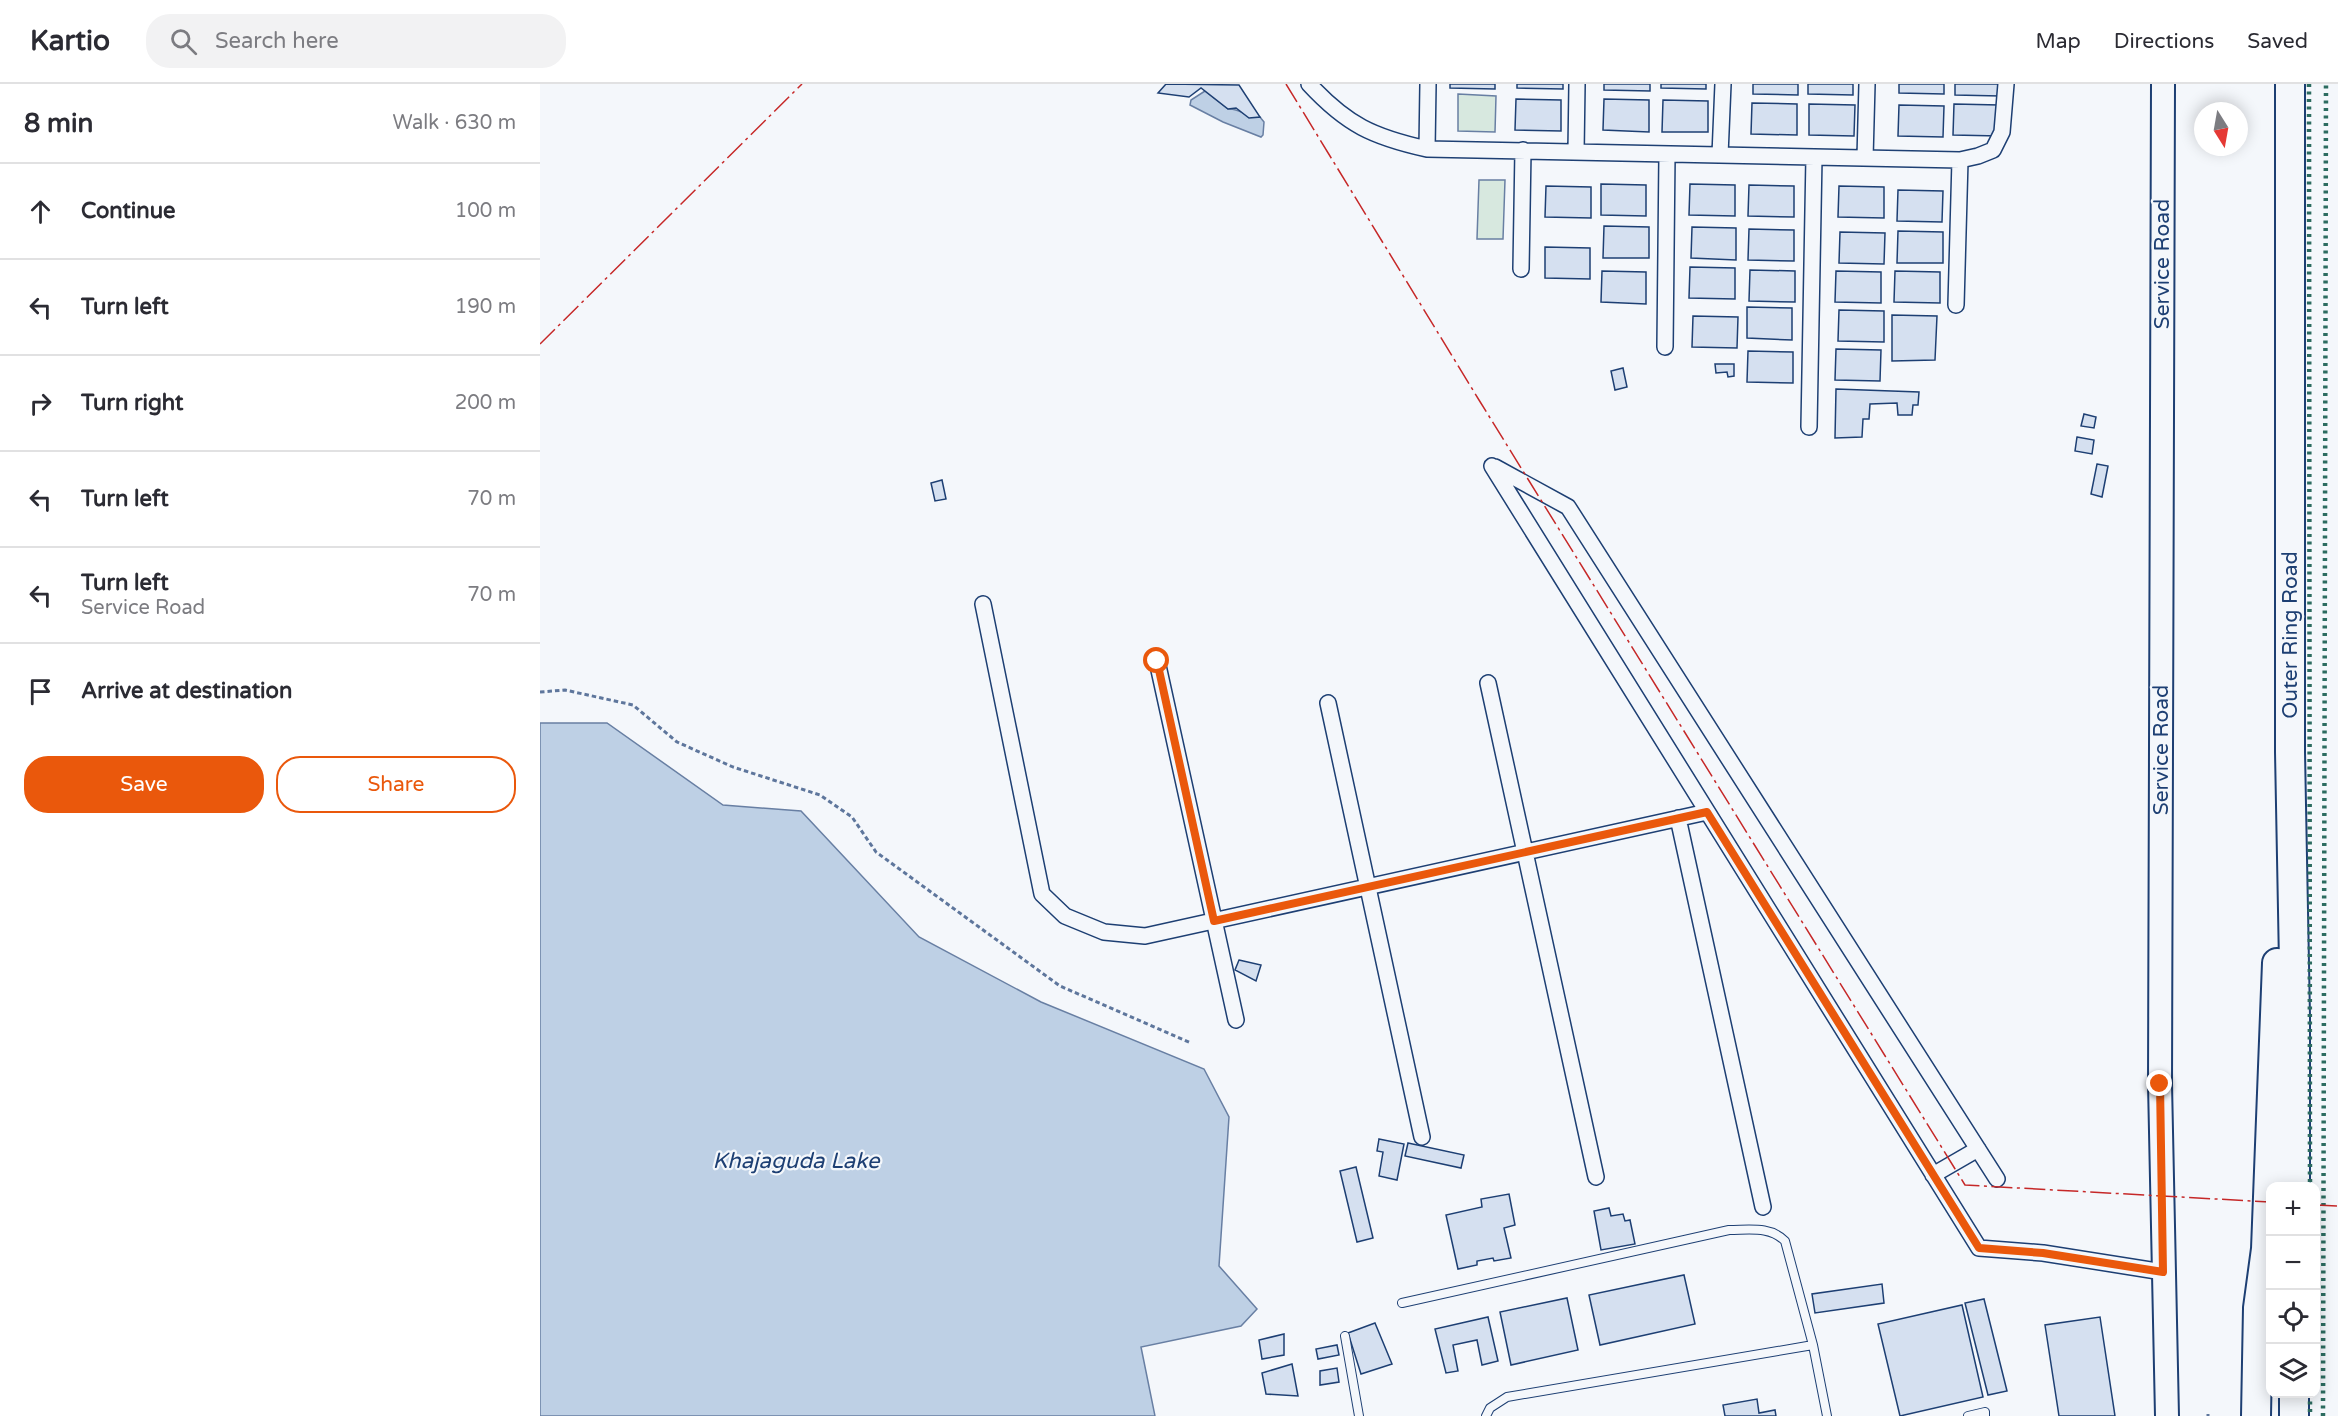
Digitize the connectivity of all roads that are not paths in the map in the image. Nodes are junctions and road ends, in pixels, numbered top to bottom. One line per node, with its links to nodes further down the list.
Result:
1 (1309, 84): 9 (street)
2 (1428, 84): 9 (street)
3 (1577, 84): 11 (street)
4 (1723, 84): 13 (street)
5 (1867, 84): 15 (street)
6 (2006, 84): 16 (street)
7 (2163, 84): 39 (main road, Service Road)
8 (2290, 84): 25 (highway, Outer Ring Road)
9 (1426, 148): 10 (street)
10 (1523, 150): 11 (street); 17 (street)
11 (1576, 152): 12 (street)
12 (1667, 154): 13 (street); 19 (street)
13 (1720, 155): 14 (street)
14 (1814, 157): 15 (street); 20 (street)
15 (1865, 158): 16 (street)
16 (1960, 160): 18 (street)
17 (1521, 269)
18 (1956, 305)
19 (1665, 348)
20 (1809, 427)
21 (983, 604): 30 (street)
22 (1157, 661): 30 (street)
23 (1488, 683): 28 (street)
24 (1328, 703): 29 (street)
25 (2290, 752): 37 (highway, Outer Ring Road); 50 (highway)
26 (1707, 812): 27 (street); 33 (street); 34 (street)
27 (1678, 818): 28 (street); 38 (street)
28 (1525, 852): 29 (street); 35 (street)
29 (1368, 887): 30 (street); 32 (street)
30 (1214, 921): 31 (street)
31 (1236, 1020)
32 (1422, 1137)
33 (1978, 1149): 34 (street); 36 (street)
34 (1933, 1175): 39 (street)
35 (1596, 1177)
36 (1997, 1179)
37 (2295, 1182)
38 (1763, 1208)
39 (2163, 1272): 49 (main road, Service Road)
40 (1402, 1303): 42 (lane)
41 (1345, 1336): 44 (lane)
42 (1813, 1345): 45 (lane); 46 (lane)
43 (2294, 1398): 51 (highway)
44 (1359, 1416)
45 (1486, 1416)
46 (1827, 1416)
47 (1968, 1416): 48 (lane)
48 (1986, 1416)
49 (2167, 1416)
50 (2256, 1416)
51 (2294, 1416)

